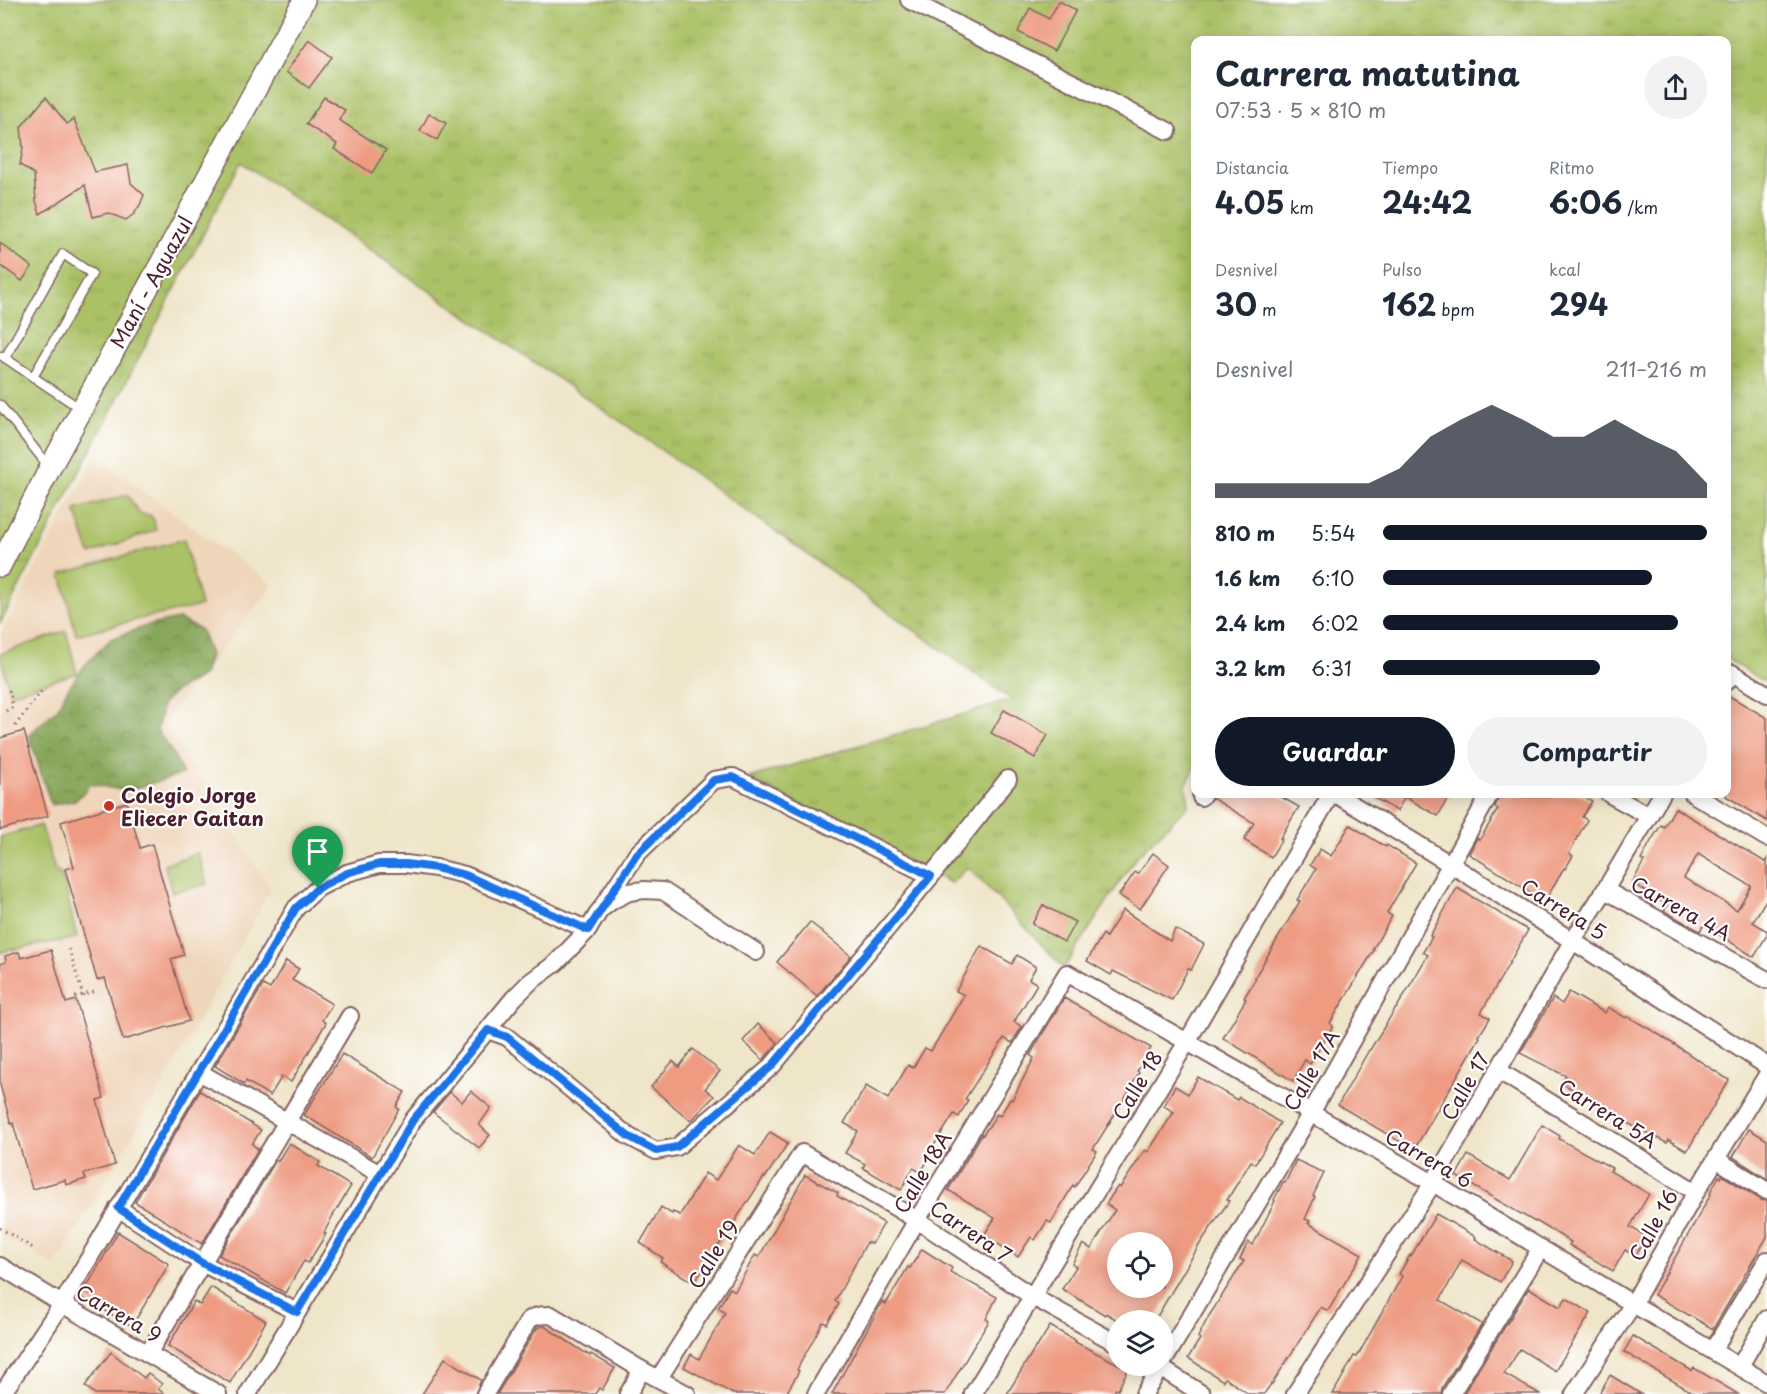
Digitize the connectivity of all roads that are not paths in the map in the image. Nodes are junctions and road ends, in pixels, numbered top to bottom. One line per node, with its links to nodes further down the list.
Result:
1 (304, 0): 7 (street, Maní - Aguazul)
2 (909, 0): 3 (street)
3 (1168, 131)
4 (2, 357): 5 (lane); 5 (lane)
5 (33, 377): 7 (lane)
6 (0, 405): 8 (lane)
7 (82, 409): 8 (street, Maní - Aguazul)
8 (50, 468): 9 (street, Maní - Aguazul)
9 (0, 566)
10 (1731, 678): 11 (street)
11 (1767, 693)
12 (1008, 779): 22 (street)
13 (1331, 798): 32 (street, Calle 18)
14 (1340, 798): 21 (street, Carrera 5)
15 (1488, 798): 21 (street, Calle 17A)
16 (1616, 798): 19 (street)
17 (1660, 798): 19 (street, Calle 17)
18 (1700, 798): 20 (street)
19 (1649, 816): 23 (street, Calle 17)
20 (1767, 838)
21 (1451, 863): 26 (street, Carrera 5); 37 (street, Calle 17A)
22 (931, 876): 24 (street); 31 (street)
23 (1605, 890): 26 (street, Calle 17); 29 (street, Carrera 4A)
24 (600, 910): 25 (street); 27 (street)
25 (588, 930): 31 (street); 35 (street)
26 (1573, 940): 33 (street, Carrera 5); 34 (street, Calle 17)
27 (756, 952)
28 (1067, 973): 32 (street, Carrera 6); 46 (street, Calle 18A)
29 (1767, 980)
30 (350, 1016): 38 (street)
31 (488, 1030): 41 (street)
32 (1187, 1042): 37 (street, Carrera 6); 51 (street, Calle 18)
33 (1767, 1066)
34 (1499, 1071): 42 (street, Calle 17); 44 (street, Carrera 5A)
35 (199, 1072): 38 (street); 45 (street)
36 (1767, 1075): 40 (street, Calle 16)
37 (1311, 1113): 42 (street, Carrera 6); 57 (street, Calle 17A)
38 (287, 1121): 41 (street); 49 (street)
39 (802, 1153): 46 (street, Carrera 7); 64 (street, Calle 19)
40 (1716, 1159): 43 (street); 44 (street, Calle 16)
41 (380, 1174): 54 (street)
42 (1433, 1183): 47 (street, Carrera 6); 78 (street, Calle 17)
43 (1767, 1191)
44 (1696, 1192): 53 (street, Calle 16)
45 (118, 1208): 49 (street); 52 (street)
46 (917, 1220): 51 (street, Carrera 7); 74 (street, Calle 18A)
47 (1541, 1248): 53 (street, Carrera 6); 79 (street)
48 (1767, 1260): 58 (street)
49 (202, 1263): 54 (street); 59 (street)
50 (0, 1266): 52 (street, Carrera 9)
51 (1033, 1297): 56 (street, Carrera 7); 75 (street, Calle 18)
52 (62, 1304): 59 (street, Carrera 9); 68 (street)
53 (1632, 1304): 58 (street, Carrera 6); 67 (street, Calle 16)
54 (297, 1312): 70 (street)
55 (1767, 1319): 60 (street)
56 (1107, 1338)
57 (1173, 1343)
58 (1713, 1350): 60 (street, Carrera 6)
59 (148, 1354): 66 (street, Carrera 9)
60 (1740, 1366): 65 (street, Carrera 6)
61 (642, 1370): 64 (street); 71 (street); 72 (street)
62 (1173, 1374): 77 (street)
63 (1154, 1376): 76 (street, Calle 17A)
64 (659, 1378): 73 (street)
65 (1767, 1383)
66 (199, 1389): 69 (street, Carrera 9)
67 (1580, 1392)
68 (2, 1394)
69 (218, 1394)
70 (248, 1394)
71 (485, 1394)
72 (628, 1394)
73 (687, 1394)
74 (816, 1394)
75 (973, 1394)
76 (1144, 1394)
77 (1202, 1394)
78 (1295, 1394)
79 (1451, 1394)

